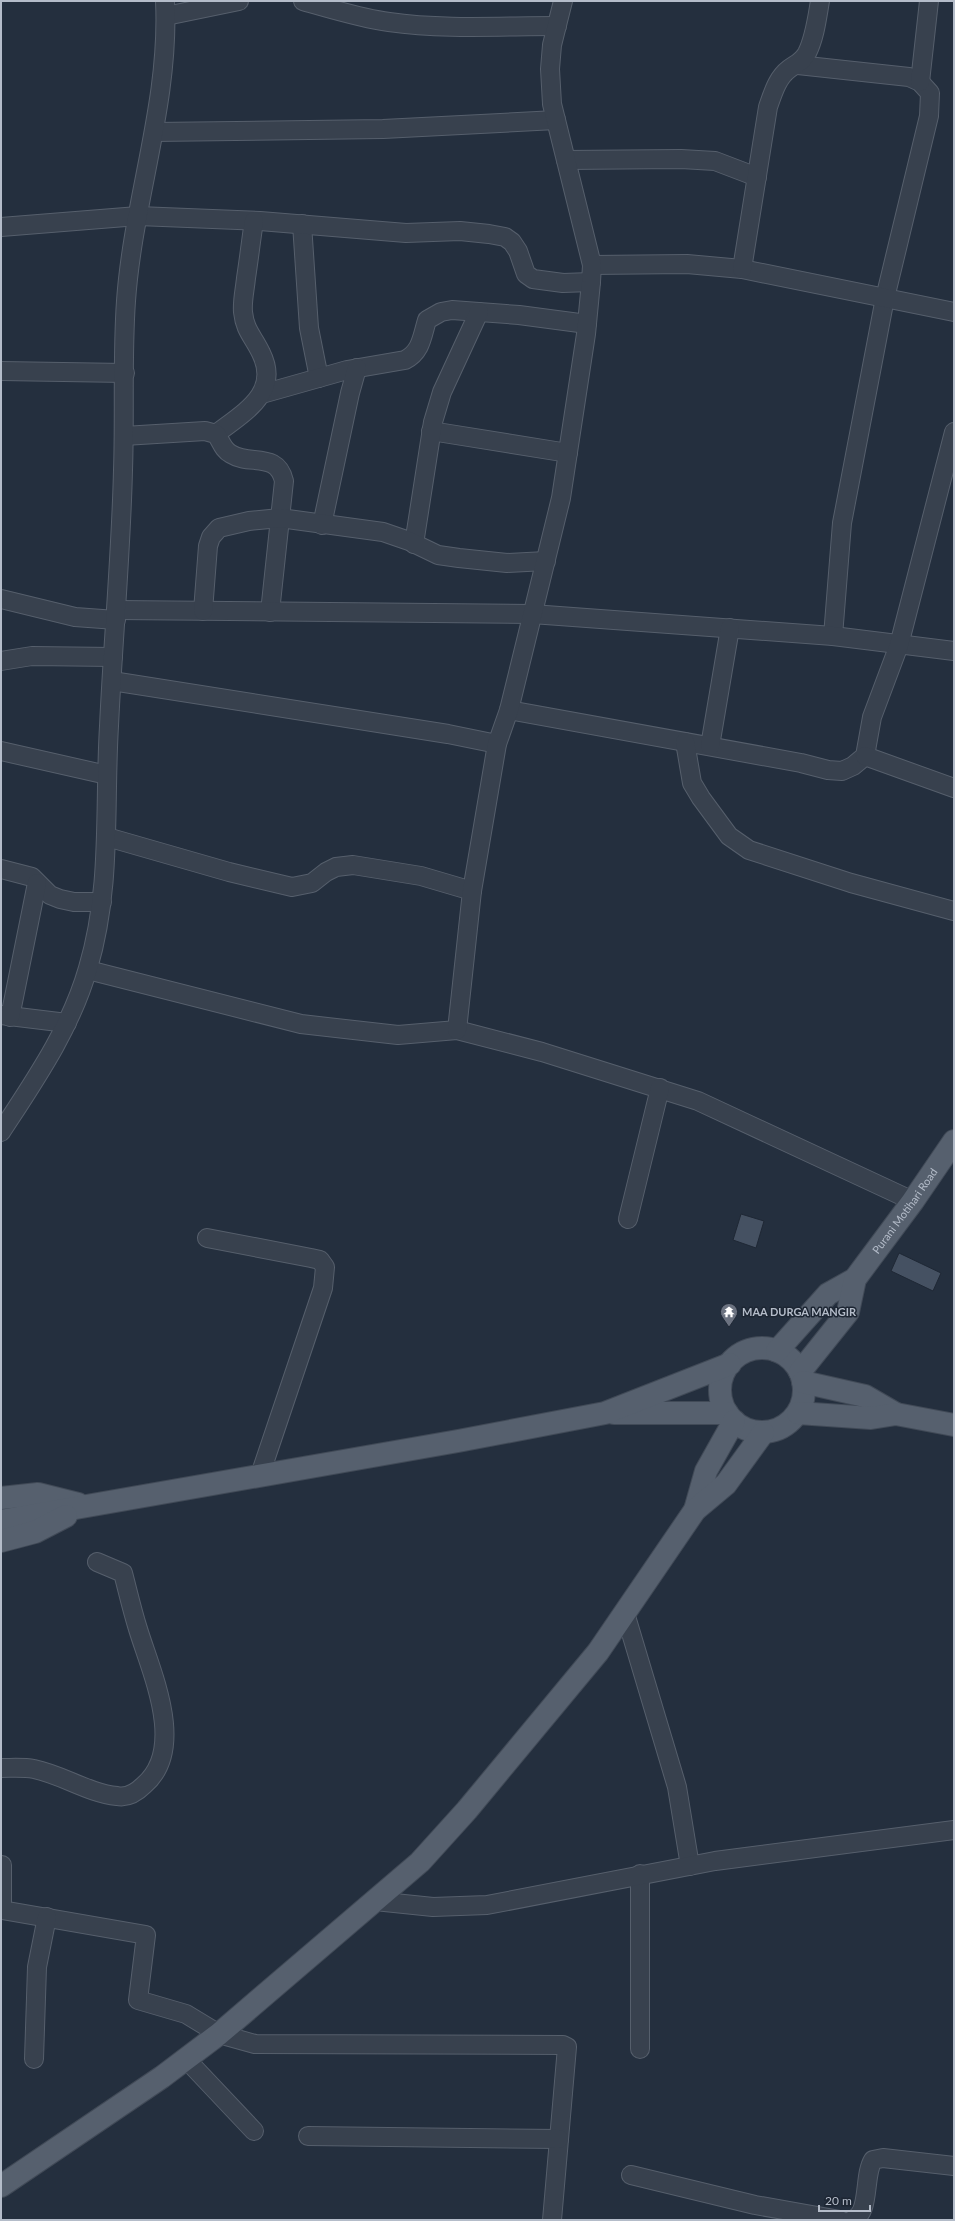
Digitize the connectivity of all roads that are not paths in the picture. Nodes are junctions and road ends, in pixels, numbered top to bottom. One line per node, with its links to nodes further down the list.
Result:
1 (239, 1): 6 (street)
2 (304, 1): 7 (street)
3 (563, 1): 7 (street)
4 (820, 1): 8 (street)
5 (929, 1): 9 (street)
6 (166, 8): 11 (street)
7 (557, 26): 10 (street)
8 (798, 65): 9 (street); 13 (street)
9 (920, 82): 20 (street)
10 (556, 120): 11 (street); 12 (street)
11 (154, 132): 14 (street)
12 (566, 160): 13 (street); 19 (street)
13 (757, 177): 18 (street)
14 (138, 216): 15 (street); 17 (street); 26 (street)
15 (254, 221): 16 (street); 28 (street)
16 (302, 224): 19 (street); 27 (street)
17 (1, 228)
18 (742, 269): 19 (street); 20 (street)
19 (591, 273): 23 (street)
20 (885, 298): 22 (street); 44 (street)
21 (480, 312): 23 (street); 24 (street); 29 (street)
22 (954, 312)
23 (587, 324): 33 (street)
24 (358, 368): 27 (street); 35 (street)
25 (1, 371): 26 (street)
26 (125, 373): 32 (street)
27 (319, 378): 28 (street)
28 (262, 394): 31 (street)
29 (432, 431): 33 (street); 36 (street)
30 (954, 432): 45 (street)
31 (216, 434): 32 (street); 34 (street)
32 (124, 436): 42 (street)
33 (568, 453): 37 (street)
34 (280, 518): 35 (street); 39 (street); 40 (street)
35 (322, 524): 36 (street)
36 (414, 544): 37 (street)
37 (546, 561): 41 (street)
38 (1, 599): 42 (street)
39 (203, 611): 40 (street); 42 (street)
40 (270, 612): 41 (street)
41 (532, 614): 43 (street); 50 (street)
42 (116, 615): 47 (street)
43 (730, 628): 44 (street); 53 (street)
44 (833, 636): 45 (street)
45 (899, 645): 46 (street); 55 (street)
46 (954, 651)
47 (113, 657): 48 (street); 49 (street)
48 (1, 662)
49 (112, 681): 52 (street); 56 (street)
50 (509, 710): 51 (street); 52 (street)
51 (685, 742): 53 (street); 63 (street)
52 (497, 744): 61 (street)
53 (710, 746): 55 (street)
54 (1, 751): 56 (street)
55 (865, 756): 57 (street)
56 (107, 775): 58 (street)
57 (954, 788)
58 (107, 837): 61 (street); 62 (street)
59 (1, 869): 60 (street)
60 (37, 883): 62 (street); 65 (street)
61 (472, 891): 67 (street)
62 (102, 902): 64 (street)
63 (954, 911)
64 (88, 970): 66 (street); 67 (street)
65 (5, 1016): 66 (street)
66 (67, 1023): 69 (street)
67 (457, 1030): 68 (street)
68 (660, 1088): 71 (street); 72 (street)
69 (1, 1132)
70 (954, 1141): 71 (main road, Purani Motihari Road)
71 (913, 1201): 74 (main road, Purani Motihari Road)
72 (628, 1219)
73 (207, 1238): 84 (street)
74 (855, 1279): 75 (main road, Purani Motihari Road); 77 (main road, Purani Motihari Road)
75 (777, 1351): 76 (main road); 77 (main road)
76 (730, 1364): 78 (main road); 81 (main road)
77 (802, 1377): 79 (main road); 80 (main road)
78 (605, 1413): 81 (main road); 84 (main road)
79 (798, 1413): 80 (main road); 83 (main road)
80 (896, 1414): 82 (main road)
81 (730, 1417): 83 (main road); 87 (main road)
82 (954, 1425)
83 (763, 1433): 87 (main road)
84 (260, 1475): 86 (main road)
85 (1, 1498): 86 (main road)
86 (85, 1505): 88 (main road); 89 (main road)
87 (695, 1510): 91 (main road)
88 (1, 1521)
89 (1, 1541)
90 (97, 1562): 92 (street)
91 (625, 1613): 95 (street); 97 (main road)
92 (1, 1768)
93 (954, 1830): 95 (street)
94 (2, 1865): 98 (street)
95 (690, 1866): 96 (street)
96 (640, 1874): 97 (street); 100 (street)
97 (375, 1901): 99 (main road)
98 (47, 1917): 99 (street); 101 (street)
99 (219, 2034): 102 (main road); 105 (street)
100 (640, 2049)
101 (34, 2059)
102 (186, 2059): 103 (street); 108 (main road)
103 (254, 2131)
104 (308, 2136): 105 (street)
105 (559, 2138): 109 (street)
106 (954, 2166): 111 (street)
107 (631, 2175): 110 (street)
108 (1, 2186)
109 (552, 2220)
110 (840, 2220)
111 (852, 2220)

